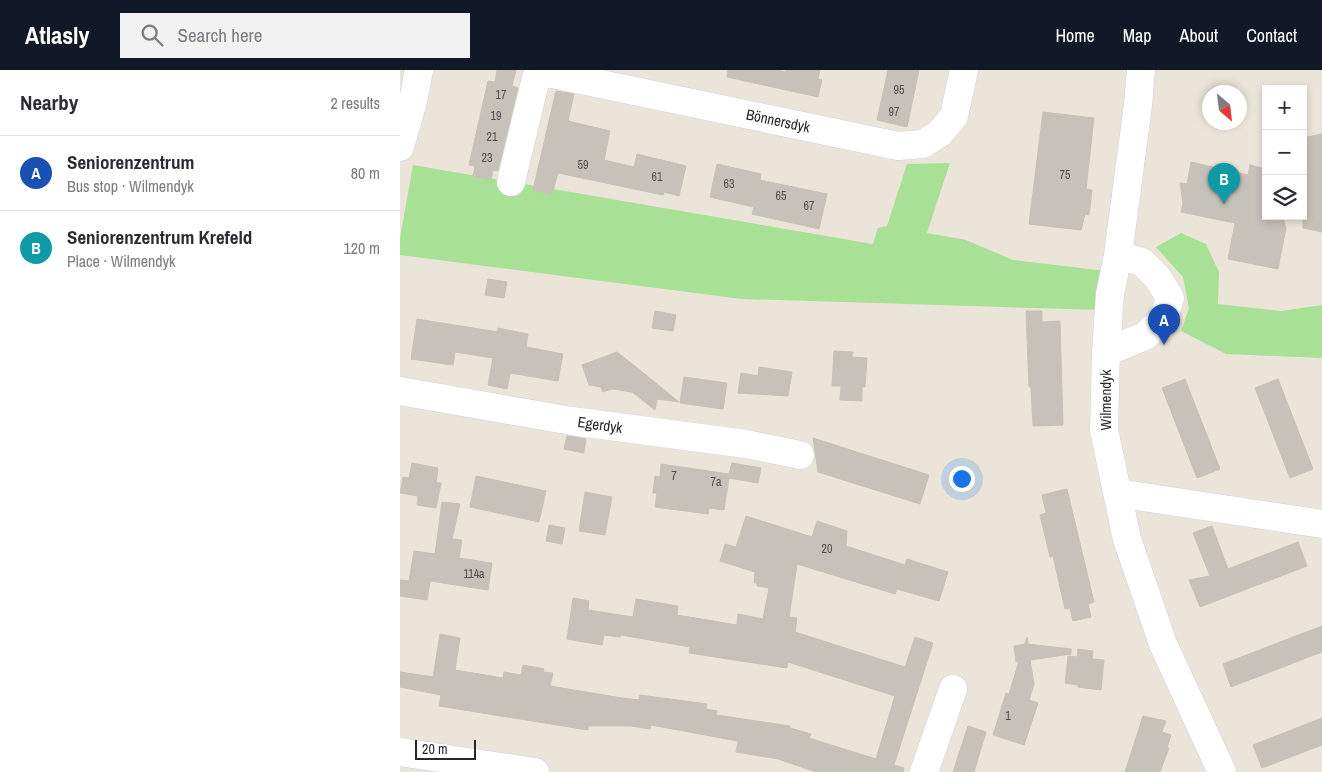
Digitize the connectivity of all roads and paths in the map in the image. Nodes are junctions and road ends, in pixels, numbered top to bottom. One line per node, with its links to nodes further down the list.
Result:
1 (419, 70): 5 (street)
2 (964, 70): 4 (street, Bönnersdyk)
3 (1141, 70): 7 (street, Wilmendyk)
4 (549, 71): 6 (street)
5 (400, 147)
6 (511, 182)
7 (1118, 255): 8 (street, Wilmendyk); 8 (street)
8 (1106, 352): 11 (street, Wilmendyk)
9 (400, 391): 10 (street, Egerdyk)
10 (800, 455)
11 (1117, 493): 12 (street); 17 (street, Wilmendyk)
12 (1322, 524)
13 (953, 689): 16 (street)
14 (400, 752): 15 (street)
15 (535, 772)
16 (924, 772)
17 (1222, 772)

